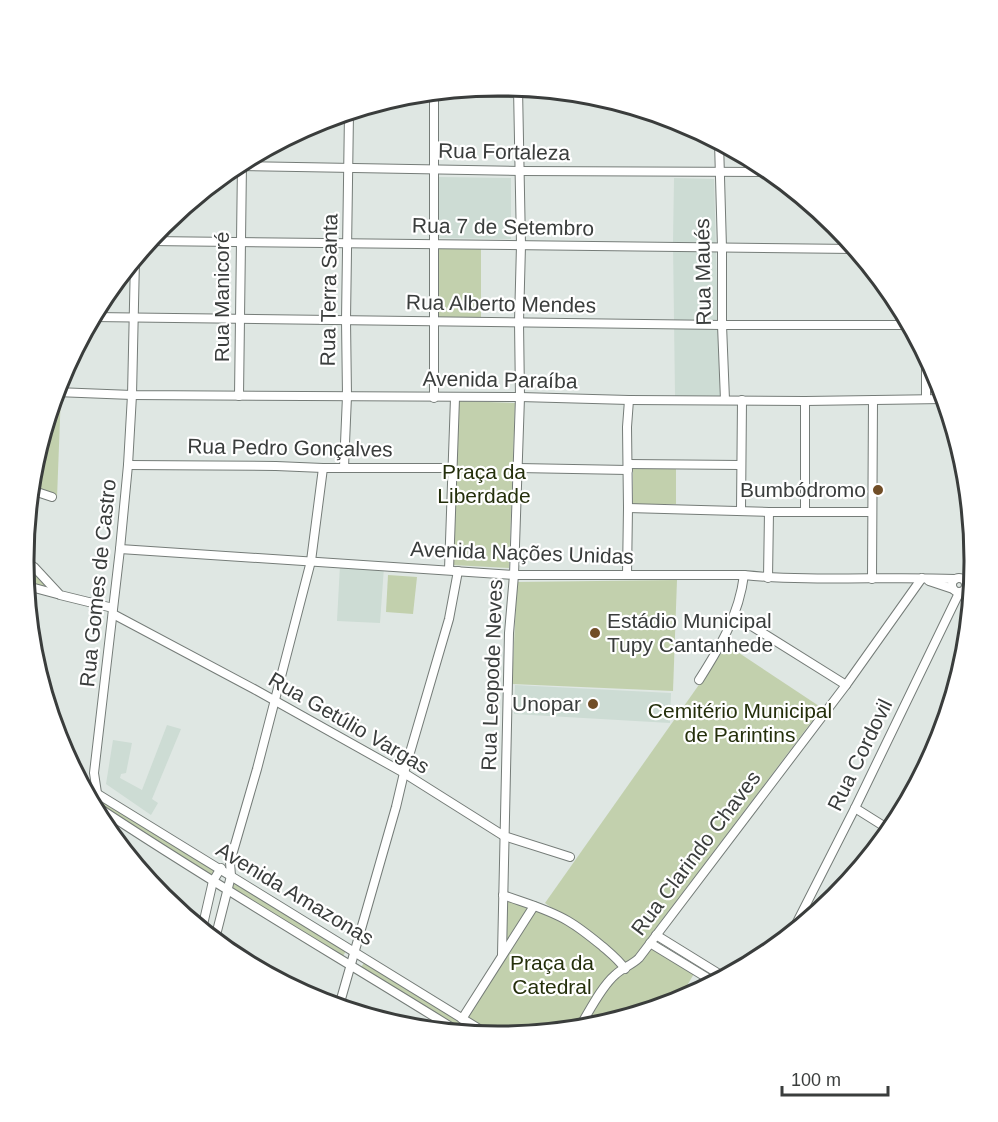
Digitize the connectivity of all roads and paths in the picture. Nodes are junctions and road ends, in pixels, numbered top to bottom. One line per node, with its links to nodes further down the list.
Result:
1 (518, 97): 8 (street, Rua Leopode Neves)
2 (435, 100): 7 (street)
3 (349, 121): 6 (street, Rua Terra Santa)
4 (719, 152): 9 (street, Rua Maués)
5 (257, 165): 6 (street, Rua Fortaleza)
6 (349, 168): 7 (street, Rua Fortaleza); 14 (street, Rua Terra Santa)
7 (435, 169): 8 (street, Rua Fortaleza); 15 (street)
8 (520, 171): 9 (street, Rua Fortaleza); 16 (street, Rua Leopode Neves)
9 (719, 172): 10 (street, Rua Fortaleza); 17 (street, Rua Maués)
10 (752, 172)
11 (240, 176): 13 (street, Rua Manicoré)
12 (163, 241): 13 (street, Rua 7 de Setembro)
13 (240, 241): 14 (street, Rua 7 de Setembro); 22 (street, Rua Manicoré)
14 (348, 243): 15 (street, Rua 7 de Setembro); 23 (street, Rua Terra Santa)
15 (434, 244): 16 (street, Rua 7 de Setembro); 24 (street)
16 (521, 245): 17 (street, Rua 7 de Setembro); 25 (street, Rua Leopode Neves)
17 (722, 248): 18 (street, Rua 7 de Setembro); 26 (street, Rua Maués)
18 (842, 249)
19 (135, 272): 21 (street, Rua Gomes de Castro)
20 (104, 317): 21 (street, Rua Alberto Mendes)
21 (135, 318): 22 (street, Rua Alberto Mendes); 30 (street, Rua Gomes de Castro)
22 (240, 319): 23 (street, Rua Alberto Mendes); 31 (street, Rua Manicoré)
23 (346, 320): 24 (street, Rua Alberto Mendes); 32 (street, Rua Terra Santa)
24 (434, 322): 25 (street, Rua Alberto Mendes); 34 (street)
25 (519, 322): 26 (street, Rua Alberto Mendes); 33 (street, Rua Leopode Neves)
26 (722, 325): 27 (street, Rua Alberto Mendes); 39 (street, Rua Maués)
27 (899, 325)
28 (926, 378): 36 (street)
29 (66, 392): 30 (street, Avenida Paraíba)
30 (132, 395): 31 (street, Avenida Paraíba); 43 (street, Rua Gomes de Castro)
31 (239, 396): 32 (street, Avenida Paraíba)
32 (347, 396): 34 (street, Avenida Paraíba); 45 (street, Rua Terra Santa)
33 (520, 397): 35 (street, Avenida Paraíba); 38 (street, Avenida Paraíba); 49 (street, Rua Leopode Neves)
34 (434, 398): 35 (street, Avenida Paraíba)
35 (455, 398): 48 (street)
36 (926, 399): 37 (street, Avenida Paraíba); 41 (street, Avenida Paraíba)
37 (934, 399)
38 (629, 400): 39 (street, Avenida Paraíba); 46 (street)
39 (725, 400): 40 (street, Avenida Paraíba)
40 (742, 400): 42 (street, Avenida Paraíba); 44 (street)
41 (873, 400): 42 (street, Avenida Paraíba); 56 (street)
42 (805, 401): 54 (street)
43 (128, 465): 47 (street, Rua Pedro Gonçalves); 57 (street, Rua Gomes de Castro)
44 (740, 465): 46 (street); 53 (street)
45 (344, 467): 47 (street, Rua Pedro Gonçalves); 48 (street, Rua Pedro Gonçalves)
46 (628, 467): 49 (street); 52 (street)
47 (322, 468): 58 (street)
48 (452, 468): 60 (street)
49 (518, 468): 62 (street, Rua Leopode Neves)
50 (39, 493): 51 (street)
51 (52, 497)
52 (628, 508): 53 (street); 63 (street)
53 (741, 511): 55 (street)
54 (805, 511): 55 (street); 56 (street)
55 (769, 512): 65 (street)
56 (872, 512): 67 (street)
57 (120, 549): 58 (street, Avenida Nações Unidas); 71 (street, Rua Gomes de Castro)
58 (311, 561): 60 (street, Avenida Nações Unidas); 75 (street)
59 (34, 569): 70 (street)
60 (449, 570): 61 (street, Avenida Nações Unidas)
61 (458, 571): 62 (street, Avenida Nações Unidas); 77 (street)
62 (514, 574): 63 (street, Avenida Nações Unidas); 83 (street, Rua Leopode Neves)
63 (627, 575): 64 (street, Avenida Nações Unidas)
64 (744, 575): 65 (street, Avenida Nações Unidas); 72 (street)
65 (768, 578): 67 (street, Avenida Nações Unidas)
66 (922, 578): 67 (street, Avenida Nações Unidas); 68 (street, Avenida Nações Unidas); 74 (street, Rua Clarindo Chaves)
67 (872, 579)
68 (961, 586): 80 (street, Rua Cordovil)
69 (35, 588): 70 (street, Rua Getúlio Vargas)
70 (60, 595): 71 (street, Rua Getúlio Vargas)
71 (113, 611): 75 (street, Rua Getúlio Vargas); 76 (street, Rua Gomes de Castro)
72 (734, 615): 73 (street); 74 (street)
73 (699, 680)
74 (846, 685): 95 (street, Rua Clarindo Chaves)
75 (275, 701): 77 (street, Rua Getúlio Vargas); 85 (street)
76 (94, 773): 78 (street, Rua Gomes de Castro); 79 (street, Rua Gomes de Castro)
77 (404, 773): 83 (street, Rua Getúlio Vargas); 97 (street)
78 (90, 780)
79 (97, 793): 86 (street, Avenida Amazonas)
80 (855, 808): 82 (street); 92 (street, Rua Cordovil)
81 (111, 816): 88 (street, Avenida Amazonas)
82 (881, 825)
83 (504, 836): 84 (street, Rua Getúlio Vargas); 90 (street, Rua Leopode Neves)
84 (570, 857)
85 (230, 862): 86 (street); 87 (street)
86 (219, 869): 87 (street, Avenida Amazonas); 88 (street)
87 (231, 876): 89 (street); 97 (street, Avenida Amazonas)
88 (213, 881): 89 (street, Avenida Amazonas); 93 (street)
89 (227, 889): 94 (street); 99 (street, Avenida Amazonas)
90 (503, 895): 91 (street); 98 (street, Rua Leopode Neves)
91 (534, 906): 98 (street); 100 (street)
92 (802, 913)
93 (204, 920)
94 (217, 931)
95 (656, 935): 96 (street, Rua Clarindo Chaves); 101 (street)
96 (650, 943): 100 (street, Rua Clarindo Chaves); 102 (street)
97 (354, 952): 99 (street); 105 (street, Avenida Amazonas)
98 (502, 955): 105 (street)
99 (350, 964): 103 (street); 106 (street, Avenida Amazonas)
100 (624, 969): 104 (street, Rua Clarindo Chaves)
101 (715, 972)
102 (706, 977)
103 (341, 998)
104 (585, 1018)
105 (462, 1019): 107 (street, Avenida Amazonas)
106 (444, 1023)
107 (472, 1025)

